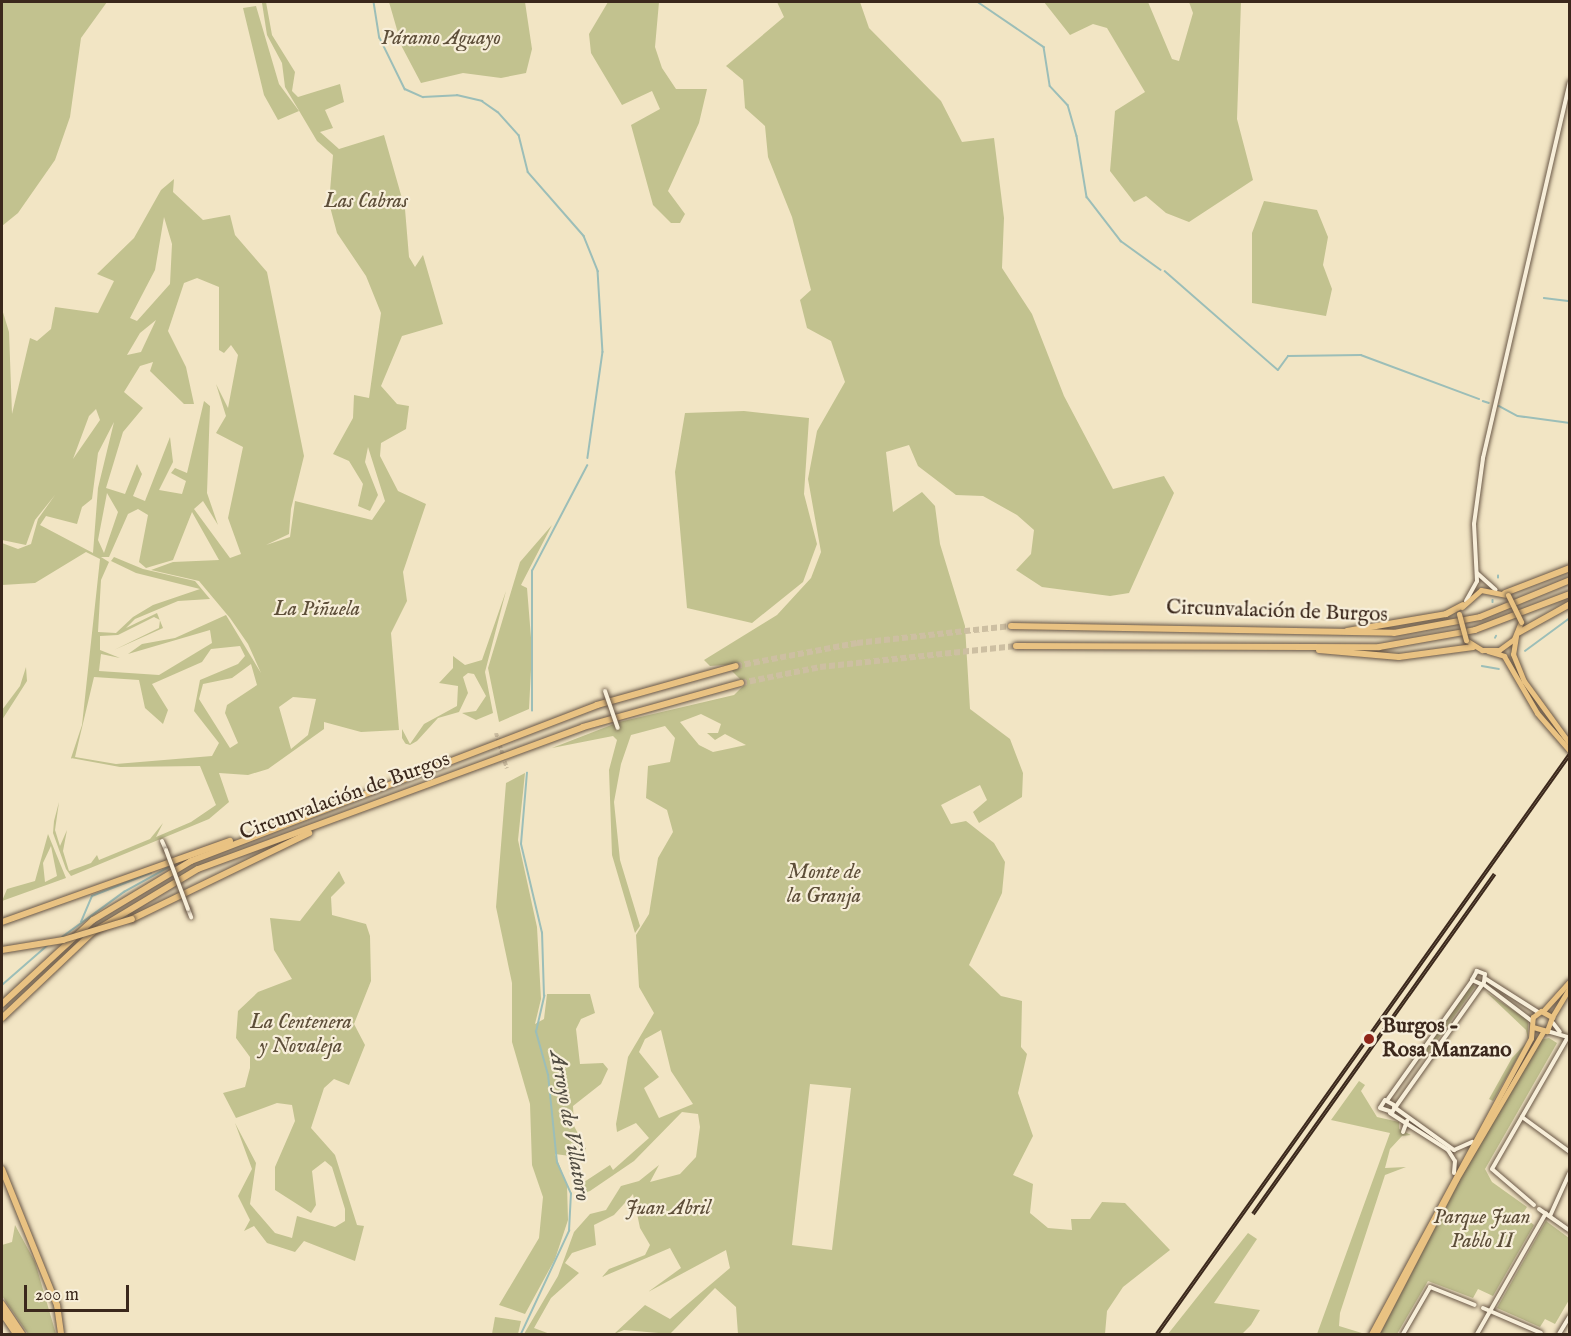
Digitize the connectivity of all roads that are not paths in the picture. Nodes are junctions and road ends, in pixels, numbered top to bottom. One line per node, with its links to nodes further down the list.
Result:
1 (1569, 82): 3 (street)
2 (1569, 568): 6 (highway)
3 (1477, 572): 5 (street); 8 (street)
4 (1569, 580): 11 (highway, Circunvalación de Burgos)
5 (1496, 590): 6 (main road); 8 (main road)
6 (1507, 594): 12 (main road, bridge)
7 (1569, 594): 14 (highway, Circunvalación de Burgos)
8 (1464, 603): 11 (highway); 15 (main road, bridge)
9 (1569, 604): 12 (highway)
10 (1011, 626): 11 (highway, Circunvalación de Burgos)
11 (1235, 629)
12 (1517, 635): 16 (main road); 21 (main road)
13 (1016, 646): 14 (highway, Circunvalación de Burgos)
14 (1280, 646): 15 (highway)
15 (1473, 646): 16 (main road)
16 (1488, 651): 21 (main road)
17 (736, 666): 23 (highway, Circunvalación de Burgos)
18 (741, 683): 22 (highway, Circunvalación de Burgos)
19 (605, 691): 20 (street, bridge)
20 (618, 728)
21 (1568, 747)
22 (475, 767): 27 (highway, bridge); 35 (highway, Circunvalación de Burgos)
23 (300, 819): 26 (highway); 33 (highway, Circunvalación de Burgos)
24 (162, 841): 25 (street, bridge)
25 (191, 917)
26 (2, 922)
27 (2, 950)
28 (1486, 978): 29 (street); 31 (street); 34 (street)
29 (1472, 980): 31 (street); 41 (street)
30 (1569, 981): 34 (main road)
31 (1482, 984): 37 (street); 42 (street)
32 (1569, 987): 36 (main road)
33 (2, 1002)
34 (1538, 1011): 36 (main road); 37 (main road)
35 (2, 1020)
36 (1552, 1020): 38 (main road); 39 (street)
37 (1532, 1024): 38 (main road); 47 (main road)
38 (1545, 1032): 39 (street); 67 (main road)
39 (1561, 1033): 40 (street)
40 (1569, 1038): 44 (street)
41 (1387, 1099): 42 (street); 43 (street)
42 (1394, 1106): 43 (street); 47 (street)
43 (1389, 1113): 45 (street)
44 (1522, 1117): 48 (street); 52 (street)
45 (1407, 1121): 46 (street); 50 (street)
46 (1403, 1132)
47 (1472, 1142): 50 (main road)
48 (1569, 1152)
49 (2, 1169): 65 (highway)
50 (1454, 1173): 66 (main road)
51 (1569, 1173): 53 (street)
52 (1534, 1205)
53 (1551, 1205): 54 (street); 54 (street)
54 (1544, 1212): 55 (street); 59 (street)
55 (1569, 1231)
56 (2, 1304): 64 (highway)
57 (1475, 1305): 68 (street)
58 (1483, 1308): 59 (street)
59 (1490, 1311): 62 (street); 69 (street)
60 (2, 1313): 63 (highway)
61 (1569, 1316): 70 (street)
62 (1541, 1333)
63 (16, 1335)
64 (22, 1335)
65 (61, 1335)
66 (1371, 1335)
67 (1376, 1335)
68 (1403, 1335)
69 (1477, 1335)
70 (1559, 1335)

